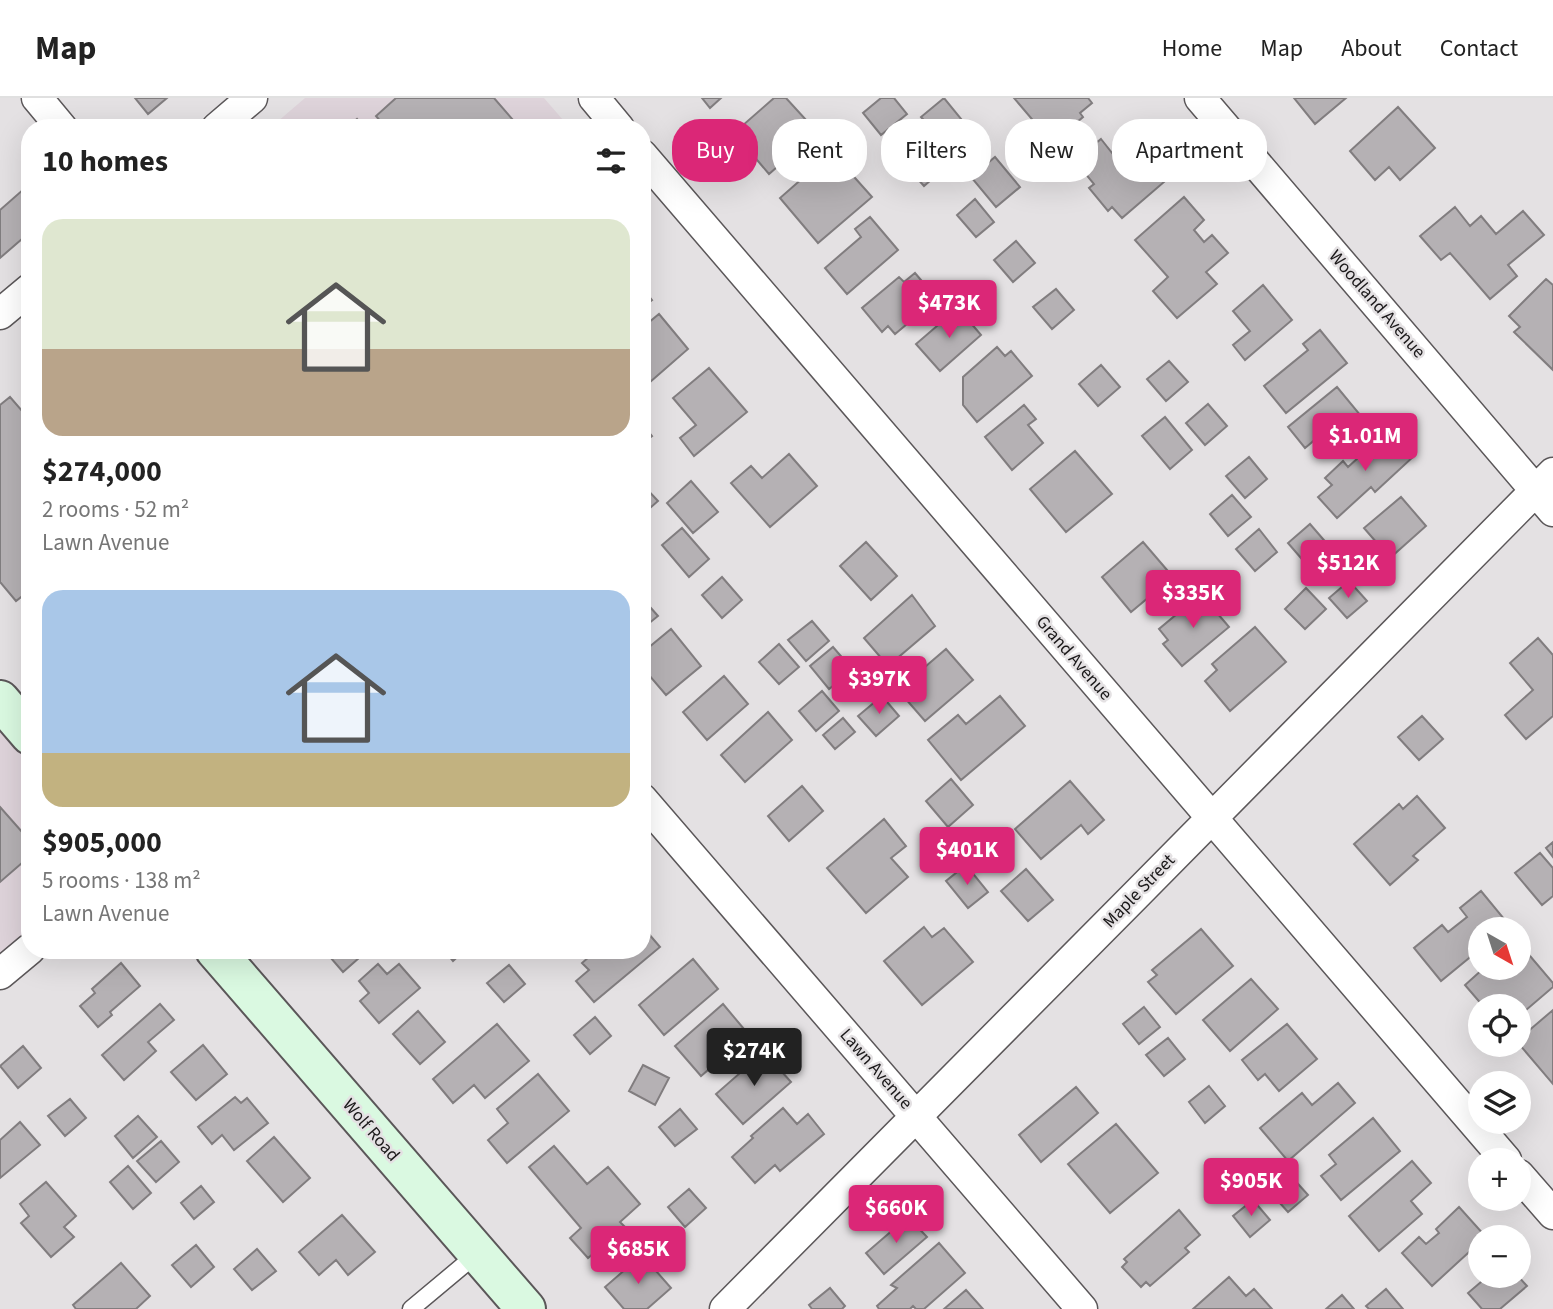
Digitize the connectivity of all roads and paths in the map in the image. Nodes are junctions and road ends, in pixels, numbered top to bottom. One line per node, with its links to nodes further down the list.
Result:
1 (37, 98): 5 (street)
2 (252, 98): 6 (street)
3 (594, 98): 7 (street)
4 (1200, 98): 11 (street, Woodland Avenue)
5 (54, 119)
6 (228, 119)
7 (611, 119)
8 (651, 166): 15 (street, Grand Avenue)
9 (21, 296): 10 (street)
10 (0, 314)
11 (1547, 491): 15 (street, Maple Street)
12 (0, 700): 13 (main road)
13 (21, 724)
14 (651, 809): 19 (street, Lawn Avenue)
15 (1210, 818): 19 (street, Maple Street); 20 (street, Grand Avenue)
16 (21, 956): 18 (street)
17 (223, 959): 23 (main road, Wolf Road)
18 (0, 974)
19 (918, 1117): 26 (street, Maple Street); 27 (street, Lawn Avenue)
20 (1496, 1148)
21 (1531, 1189): 22 (street)
22 (1553, 1214)
23 (478, 1253): 24 (lane); 25 (main road, Wolf Road)
24 (411, 1309)
25 (526, 1309)
26 (725, 1309)
27 (1082, 1309)

